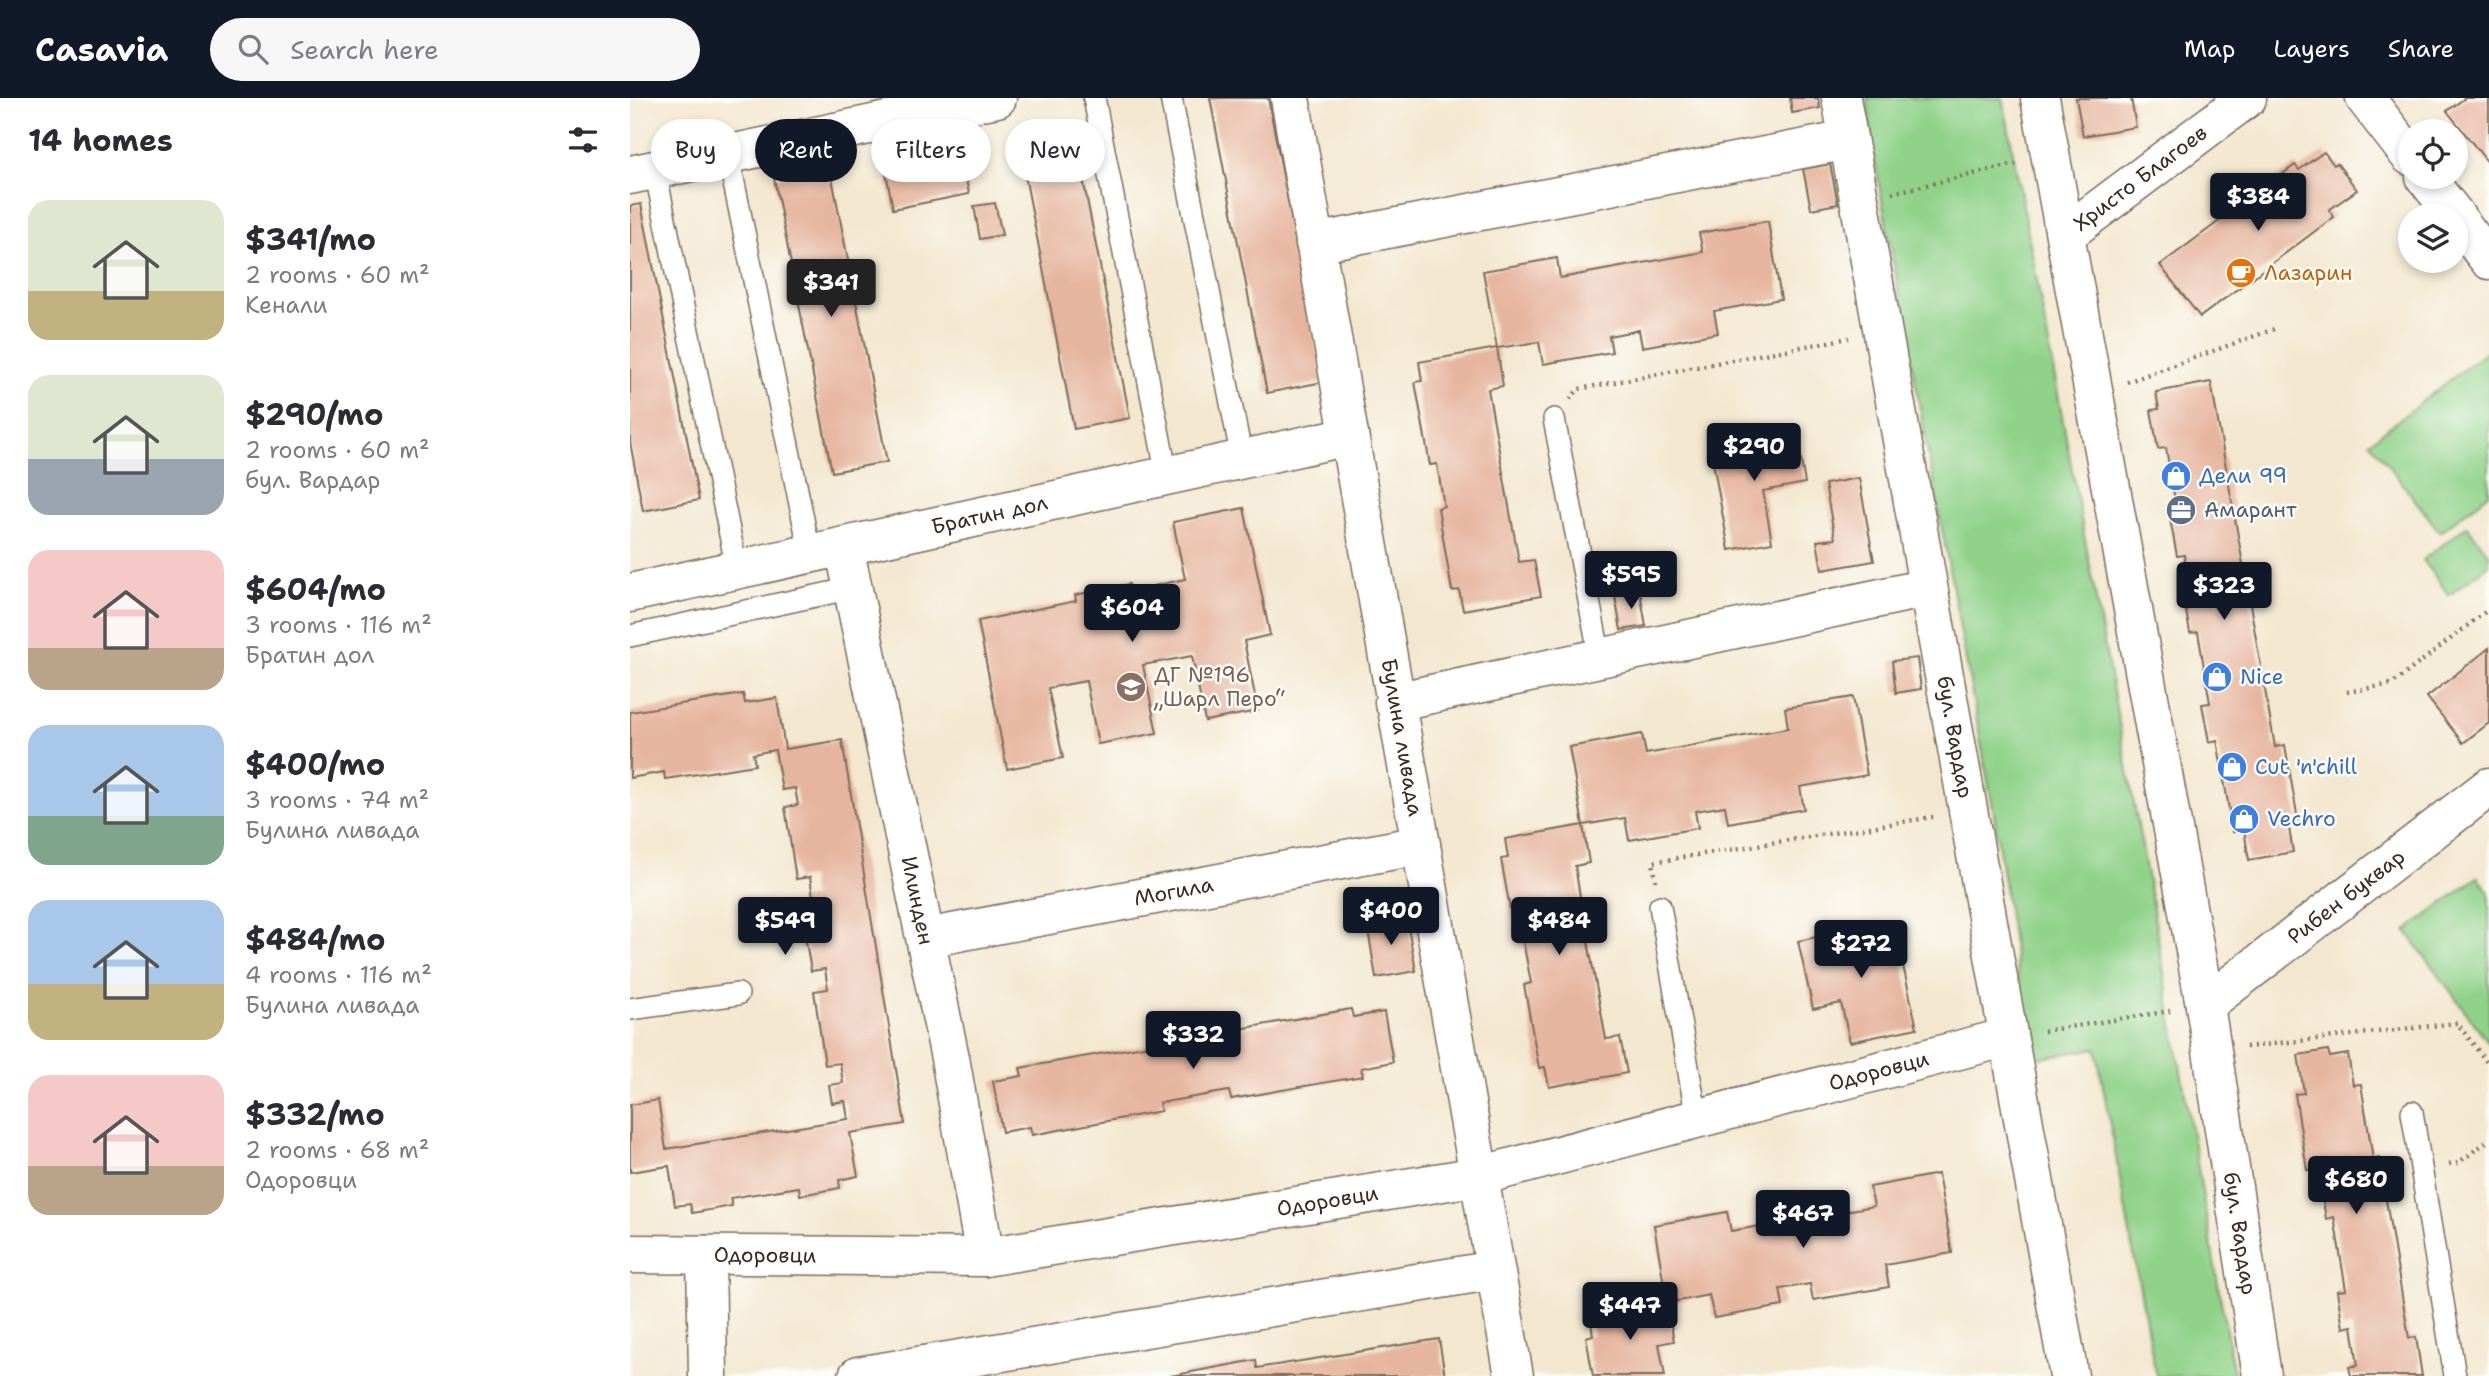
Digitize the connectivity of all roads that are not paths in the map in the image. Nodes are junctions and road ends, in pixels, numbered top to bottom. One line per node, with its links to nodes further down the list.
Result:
1 (997, 98): 11 (street)
2 (1094, 98): 23 (lane)
3 (1171, 98): 22 (lane)
4 (1290, 98): 18 (street, Булина ливада)
5 (1841, 98): 9 (street, бул. Вардар)
6 (2040, 98): 17 (street, бул. Вардар)
7 (2247, 98): 17 (street, Христо Благоев)
8 (2365, 98): 10 (street)
9 (1849, 140): 18 (street); 26 (street, бул. Вардар)
10 (2398, 141)
11 (741, 151)
12 (642, 172): 25 (lane)
13 (735, 182): 24 (lane)
14 (2434, 189): 15 (street)
15 (2445, 203)
16 (2468, 233): 19 (street)
17 (2066, 234): 37 (street, бул. Вардар)
18 (1315, 243): 21 (street, Булина ливада)
19 (2489, 260)
20 (1554, 419): 30 (lane)
21 (1349, 436): 22 (street, Братин дол); 31 (street, Булина ливада)
22 (1242, 459): 23 (street, Братин дол)
23 (1167, 476): 24 (street, Братин дол)
24 (827, 550): 25 (street, Братин дол); 27 (street, Илинден)
25 (737, 569): 28 (street, Братин дол)
26 (1927, 588): 30 (street); 39 (street, бул. Вардар)
27 (853, 589): 29 (lane); 35 (street, Илинден)
28 (630, 593)
29 (630, 636)
30 (1600, 658): 31 (street)
31 (1394, 702): 33 (street, Булина ливада)
32 (2489, 787): 37 (street, Рибен буквар)
33 (1421, 845): 35 (street, Могила); 42 (street, Булина ливада)
34 (1660, 906): 41 (lane)
35 (926, 938): 45 (street, Илинден)
36 (738, 994): 38 (lane)
37 (2205, 1005): 51 (street, бул. Вардар)
38 (630, 1009)
39 (2008, 1037): 41 (street, Одоровци); 50 (street, бул. Вардар)
40 (2412, 1112): 52 (lane)
41 (1697, 1119): 42 (street, Одоровци)
42 (1479, 1176): 45 (street, Одоровци); 46 (street, Булина ливада)
43 (630, 1254): 44 (street, Одоровци)
44 (706, 1255): 45 (street, Одоровци); 47 (street)
45 (985, 1257)
46 (1495, 1270): 48 (street); 49 (street, Булина ливада)
47 (708, 1376)
48 (858, 1376)
49 (1514, 1376)
50 (2069, 1376)
51 (2262, 1376)
52 (2455, 1376)

